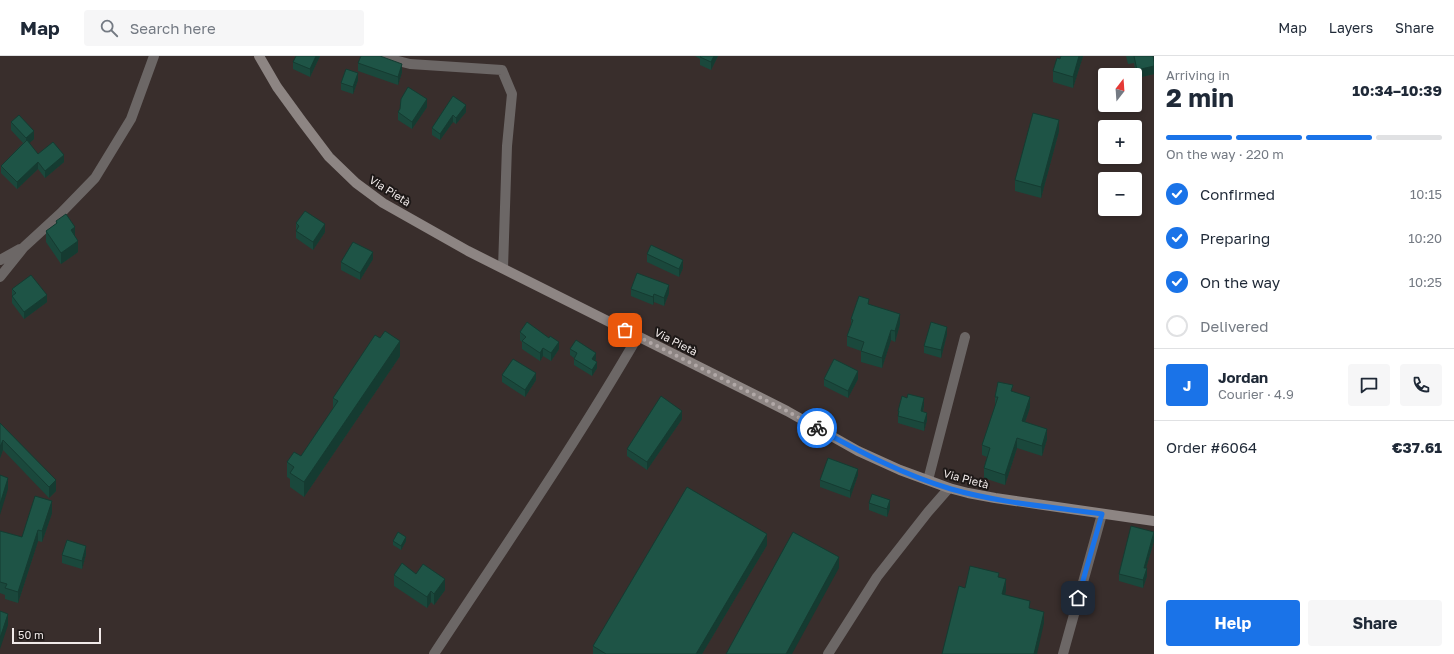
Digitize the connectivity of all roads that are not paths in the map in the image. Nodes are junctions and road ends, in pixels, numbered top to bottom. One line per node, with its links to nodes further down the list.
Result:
1 (154, 56): 4 (street)
2 (259, 56): 6 (street, Via Pietà)
3 (378, 56): 6 (street)
4 (24, 247): 5 (street); 7 (street)
5 (0, 260)
6 (503, 268): 8 (street, Via Pietà)
7 (0, 277)
8 (638, 336): 10 (street, Via Pietà); 14 (street)
9 (965, 337): 10 (street)
10 (928, 480): 11 (street, Via Pietà)
11 (949, 488): 12 (street, Via Pietà); 15 (street)
12 (1102, 514): 13 (street, Via Pietà); 16 (street)
13 (1154, 521)
14 (434, 654)
15 (828, 654)
16 (1063, 654)

